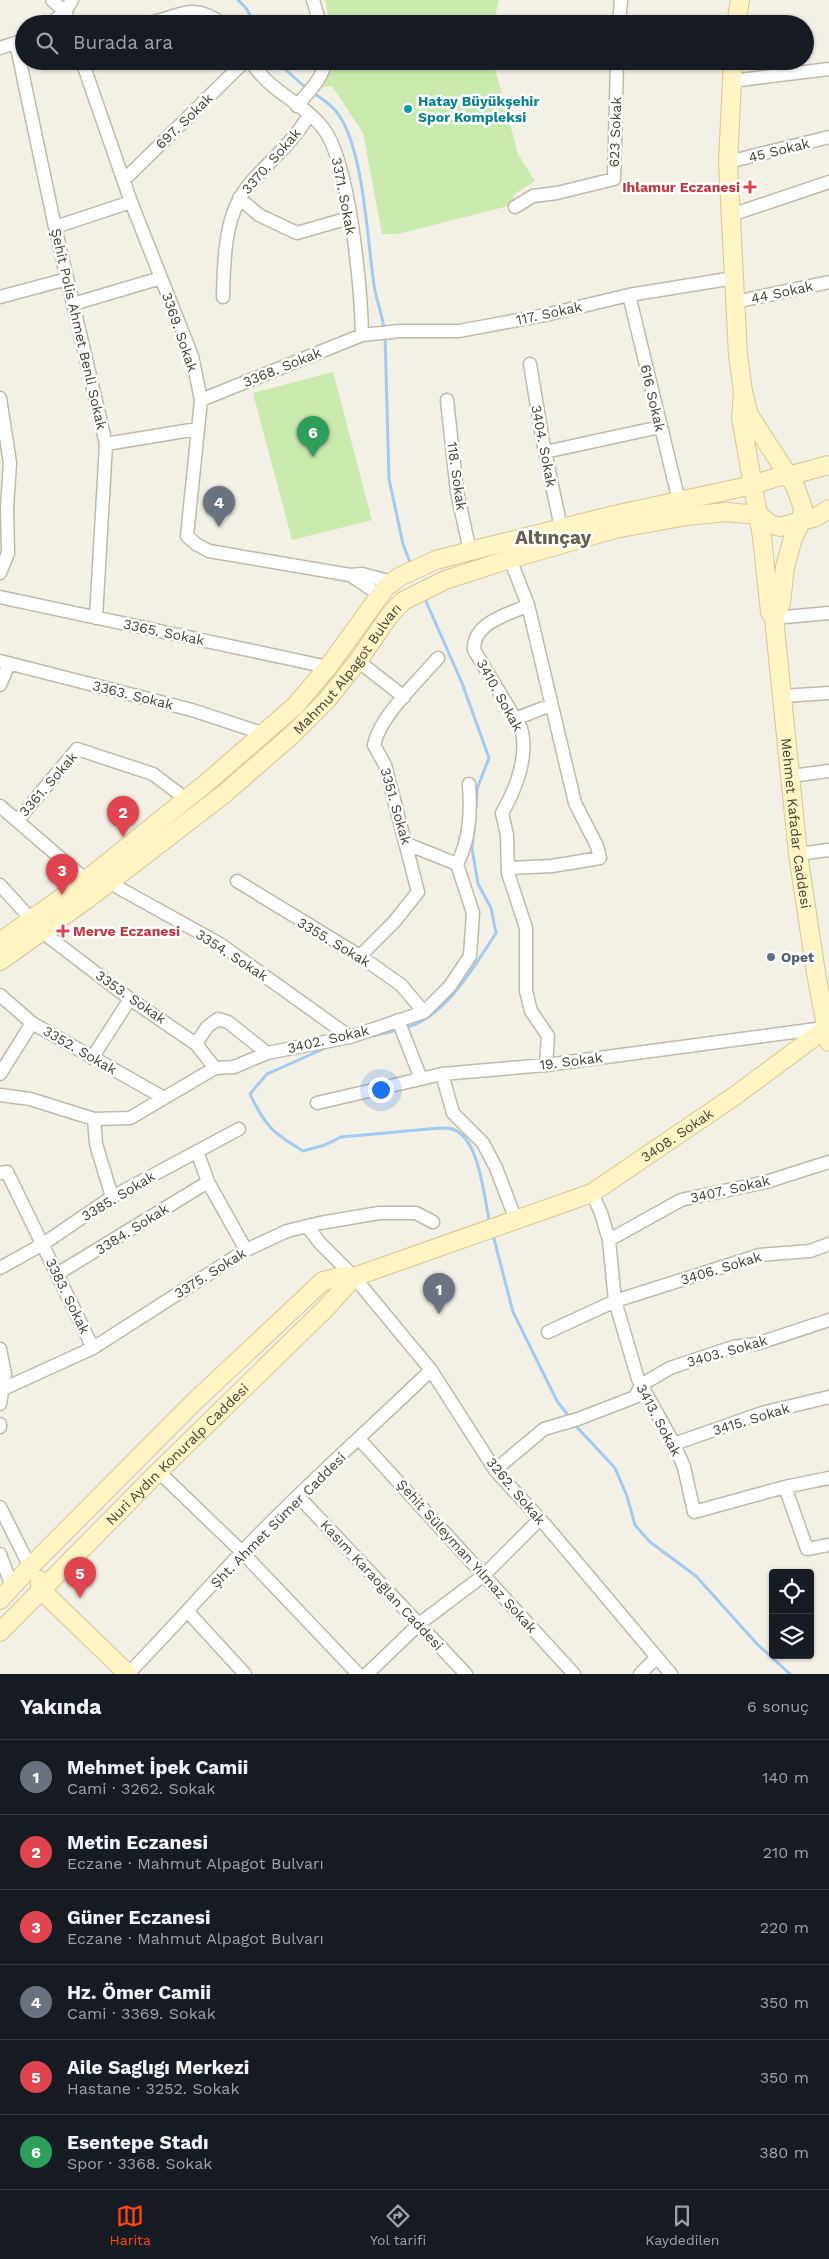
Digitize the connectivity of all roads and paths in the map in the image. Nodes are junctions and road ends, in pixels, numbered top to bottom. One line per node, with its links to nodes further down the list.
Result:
1 (52, 0): 6 (street)
2 (72, 0): 7 (street)
3 (313, 0): 10 (street)
4 (621, 0): 11 (street)
5 (740, 0): 12 (main road)
6 (64, 15)
7 (68, 15)
8 (174, 15): 9 (street)
9 (210, 15)
10 (317, 15)
11 (620, 15)
12 (738, 15)
13 (15, 44): 14 (street)
14 (0, 48)
15 (829, 69): 23 (street)
16 (25, 70): 35 (street, Şehit Polis Ahmet Benli Sokak)
17 (85, 70): 28 (street, 3369. Sokak)
18 (236, 70): 28 (street, 697. Sokak)
19 (256, 70): 24 (street, 3371. Sokak)
20 (323, 70): 24 (street)
21 (617, 70): 32 (street, 623 Sokak)
22 (733, 70): 23 (main road, Mehmet Kafadar Caddesi)
23 (732, 81): 27 (main road, Mehmet Kafadar Caddesi)
24 (297, 106): 25 (street, 3371. Sokak)
25 (309, 115): 30 (street, 3370. Sokak); 34 (street, 3371. Sokak)
26 (829, 138): 27 (street, 45 Sokak)
27 (728, 162): 33 (main road, Mehmet Kafadar Caddesi)
28 (124, 180): 31 (street, 3369. Sokak)
29 (829, 182): 33 (street)
30 (239, 198): 34 (street); 42 (street, 3370. Sokak)
31 (131, 202): 35 (street); 36 (street, 3369. Sokak)
32 (516, 207)
33 (731, 216): 37 (main road, Mehmet Kafadar Caddesi)
34 (349, 218): 45 (street, 3371. Sokak)
35 (55, 227): 38 (street, Şehit Polis Ahmet Benli Sokak)
36 (161, 278): 44 (street); 49 (street, 3369. Sokak)
37 (734, 278): 40 (street, 117. Sokak); 43 (main road, Mehmet Kafadar Caddesi)
38 (67, 279): 41 (street); 44 (street, Şehit Polis Ahmet Benli Sokak)
39 (829, 282): 43 (street, 44 Sokak)
40 (629, 295): 45 (street, 117. Sokak); 51 (street, 616 Sokak)
41 (0, 297)
42 (222, 297)
43 (735, 302): 47 (main road, Mehmet Kafadar Caddesi)
44 (73, 304): 53 (street, Şehit Polis Ahmet Benli Sokak)
45 (362, 335): 49 (street, 3368. Sokak)
46 (530, 364): 54 (street, 3404. Sokak)
47 (743, 392): 56 (main road, Mehmet Kafadar Caddesi); 57 (main road, Mehmet Kafadar Caddesi)
48 (0, 398): 63 (street)
49 (201, 400): 52 (street, 3369. Sokak)
50 (447, 400): 64 (street, 118. Sokak)
51 (660, 427): 54 (street); 58 (street, 616 Sokak)
52 (197, 428): 53 (street); 67 (street, 3369. Sokak)
53 (106, 444): 72 (street, Şehit Polis Ahmet Benli Sokak)
54 (545, 452): 62 (street, 3404. Sokak)
55 (829, 465): 56 (main road)
56 (788, 476): 57 (main road); 61 (main road, Mehmet Kafadar Caddesi)
57 (753, 485): 58 (main road, Mahmut Alpagot Bulvarı); 60 (main road, Mehmet Kafadar Caddesi)
58 (679, 501): 62 (main road, Mahmut Alpagot Bulvarı)
59 (829, 509): 61 (main road)
60 (758, 515): 61 (main road); 65 (main road, Mahmut Alpagot Bulvarı); 73 (main road, Mehmet Kafadar Caddesi)
61 (801, 522): 73 (main road, Mehmet Kafadar Caddesi)
62 (561, 528): 64 (main road, Mahmut Alpagot Bulvarı)
63 (4, 548): 66 (street)
64 (470, 551): 68 (main road, Mahmut Alpagot Bulvarı)
65 (510, 559): 70 (street); 75 (main road, Mahmut Alpagot Bulvarı)
66 (0, 573)
67 (350, 575): 68 (street, 3369. Sokak); 68 (street, 3369. Sokak)
68 (390, 584): 77 (main road, Mahmut Alpagot Bulvarı)
69 (0, 597): 72 (street, 3365. Sokak)
70 (528, 605): 82 (street); 83 (street, 3410. Sokak)
71 (829, 613): 73 (street)
72 (96, 618): 77 (street, 3365. Sokak)
73 (774, 618): 80 (main road, Mehmet Kafadar Caddesi)
74 (438, 658): 81 (street, 3351. Sokak)
75 (358, 661): 81 (street); 98 (main road, Mahmut Alpagot Bulvarı)
76 (4, 662): 78 (street); 84 (street, 3363. Sokak)
77 (328, 667): 84 (main road, Mahmut Alpagot Bulvarı)
78 (0, 685)
79 (829, 693): 80 (street)
80 (783, 696): 86 (main road, Mehmet Kafadar Caddesi)
81 (404, 697): 91 (street, 3351. Sokak)
82 (552, 705): 83 (street); 95 (street)
83 (515, 719): 95 (street, 3410. Sokak)
84 (265, 734): 88 (main road, Mahmut Alpagot Bulvarı)
85 (829, 771): 86 (street)
86 (791, 776): 93 (main road, Mehmet Kafadar Caddesi)
87 (469, 784): 94 (street)
88 (186, 799): 90 (street, 3361. Sokak); 96 (main road, Mahmut Alpagot Bulvarı)
89 (0, 806): 90 (street, 3361. Sokak)
90 (18, 820): 96 (street, 3361. Sokak)
91 (407, 844): 94 (street); 102 (street, 3351. Sokak)
92 (829, 850): 93 (street)
93 (798, 854): 109 (main road, Mehmet Kafadar Caddesi)
94 (457, 864): 106 (street, 3402. Sokak)
95 (508, 868): 114 (street, 3410. Sokak)
96 (86, 880): 100 (main road, Mahmut Alpagot Bulvarı)
97 (237, 881): 102 (street, 3355. Sokak)
98 (110, 883): 100 (main road, Mahmut Alpagot Bulvarı); 110 (street, 3354. Sokak)
99 (0, 885): 100 (street, 3353. Sokak)
100 (37, 925): 101 (main road, Mahmut Alpagot Bulvarı); 103 (main road, Mahmut Alpagot Bulvarı); 105 (street, 3353. Sokak)
101 (0, 942)
102 (360, 956): 106 (street, 3355. Sokak)
103 (0, 961)
104 (0, 995): 107 (street, 3352. Sokak)
105 (130, 999): 111 (street, 3353. Sokak); 113 (street)
106 (424, 1012): 108 (street, 3402. Sokak)
107 (32, 1023): 113 (street, 3352. Sokak); 116 (street)
108 (399, 1024): 110 (street, 3402. Sokak); 118 (street)
109 (828, 1032): 114 (street, 19. Sokak); 128 (main road, 3408. Sokak)
110 (350, 1037): 112 (street, 3402. Sokak)
111 (196, 1044): 112 (street); 115 (street, 3353. Sokak)
112 (267, 1053): 115 (street, 3402. Sokak)
113 (92, 1058): 120 (street, 3352. Sokak)
114 (546, 1065): 117 (street, 19. Sokak)
115 (216, 1068): 120 (street, 3402. Sokak)
116 (0, 1074)
117 (442, 1074): 118 (street, 19. Sokak); 130 (street)
118 (421, 1079): 121 (street, 19. Sokak)
119 (0, 1095): 122 (street, 3402. Sokak)
120 (164, 1098): 122 (street, 3402. Sokak)
121 (317, 1103)
122 (94, 1119): 129 (street)
123 (240, 1129): 124 (street, 3385. Sokak)
124 (196, 1151): 127 (street); 129 (street, 3385. Sokak)
125 (829, 1162): 133 (street, 3407. Sokak)
126 (3, 1172): 134 (street, 3383. Sokak)
127 (208, 1182): 136 (street); 138 (street, 3384. Sokak)
128 (592, 1193): 130 (main road, 3408. Sokak); 133 (street, 3413. Sokak)
129 (112, 1197): 134 (street, 3385. Sokak)
130 (516, 1220): 139 (main road, Nuri Aydın Konuralp Caddesi)
131 (433, 1222): 132 (street, 3375. Sokak)
132 (307, 1226): 136 (street, 3375. Sokak); 139 (street, 3262. Sokak)
133 (609, 1240): 140 (street, 3413. Sokak)
134 (43, 1244): 137 (street, 3385. Sokak); 138 (street, 3383. Sokak)
135 (829, 1244): 140 (street, 3406. Sokak)
136 (246, 1250): 143 (street, 3375. Sokak)
137 (0, 1268)
138 (57, 1274): 143 (street, 3383. Sokak)
139 (354, 1277): 145 (street, 3262. Sokak); 152 (main road, Nuri Aydın Konuralp Caddesi); 155 (main road, Nuri Aydın Konuralp Caddesi)
140 (615, 1301): 142 (street, 3406. Sokak); 146 (street, 3413. Sokak)
141 (829, 1320): 146 (street, 3403. Sokak)
142 (548, 1332)
143 (93, 1348): 147 (street, 3375. Sokak)
144 (0, 1349): 147 (street)
145 (431, 1370): 150 (street, Şht. Ahmet Sümer Caddesi); 154 (street, 3262. Sokak)
146 (641, 1385): 151 (street, 3413. Sokak); 154 (street, 3403. Sokak)
147 (3, 1389): 149 (street)
148 (829, 1397): 151 (street, 3415. Sokak)
149 (0, 1404)
150 (359, 1439): 158 (street, Şht. Ahmet Sümer Caddesi); 165 (street, Şehit Süleyman Yılmaz Sokak)
151 (674, 1444): 157 (street, 3413. Sokak)
152 (149, 1448): 153 (main road, Nuri Aydın Konuralp Caddesi); 155 (main road)
153 (136, 1460): 155 (main road); 164 (main road, Nuri Aydın Konuralp Caddesi)
154 (495, 1470): 160 (street, 3262. Sokak)
155 (159, 1471): 162 (street); 167 (main road, Nuri Aydın Konuralp Caddesi)
156 (829, 1478): 157 (street, 3413. Sokak)
157 (785, 1487): 161 (street)
158 (298, 1496): 162 (street, Şht. Ahmet Sümer Caddesi); 171 (street, Kasım Karaoğlan Caddesi)
159 (0, 1507): 164 (street)
160 (540, 1519): 165 (street); 173 (street, 3262. Sokak)
161 (829, 1545)
162 (242, 1552): 170 (street, Şht. Ahmet Sümer Caddesi); 176 (street)
163 (0, 1554): 166 (street)
164 (30, 1567): 166 (main road, Nuri Aydın Konuralp Caddesi); 167 (main road)
165 (484, 1575): 171 (street); 179 (street, Şehit Süleyman Yılmaz Sokak)
166 (12, 1586): 168 (main road, Nuri Aydın Konuralp Caddesi); 169 (main road)
167 (40, 1589): 169 (main road, Nuri Aydın Konuralp Caddesi); 174 (main road)
168 (0, 1600)
169 (27, 1603): 172 (main road, Nuri Aydın Konuralp Caddesi)
170 (188, 1612): 174 (street, Şht. Ahmet Sümer Caddesi); 175 (street)
171 (419, 1624): 177 (street); 178 (street, Kasım Karaoğlan Caddesi)
172 (0, 1632)
173 (657, 1657): 180 (street); 181 (street, 3262. Sokak)
174 (128, 1674)
175 (246, 1674)
176 (358, 1674)
177 (367, 1674)
178 (466, 1674)
179 (574, 1674)
180 (640, 1674)
181 (671, 1674)

